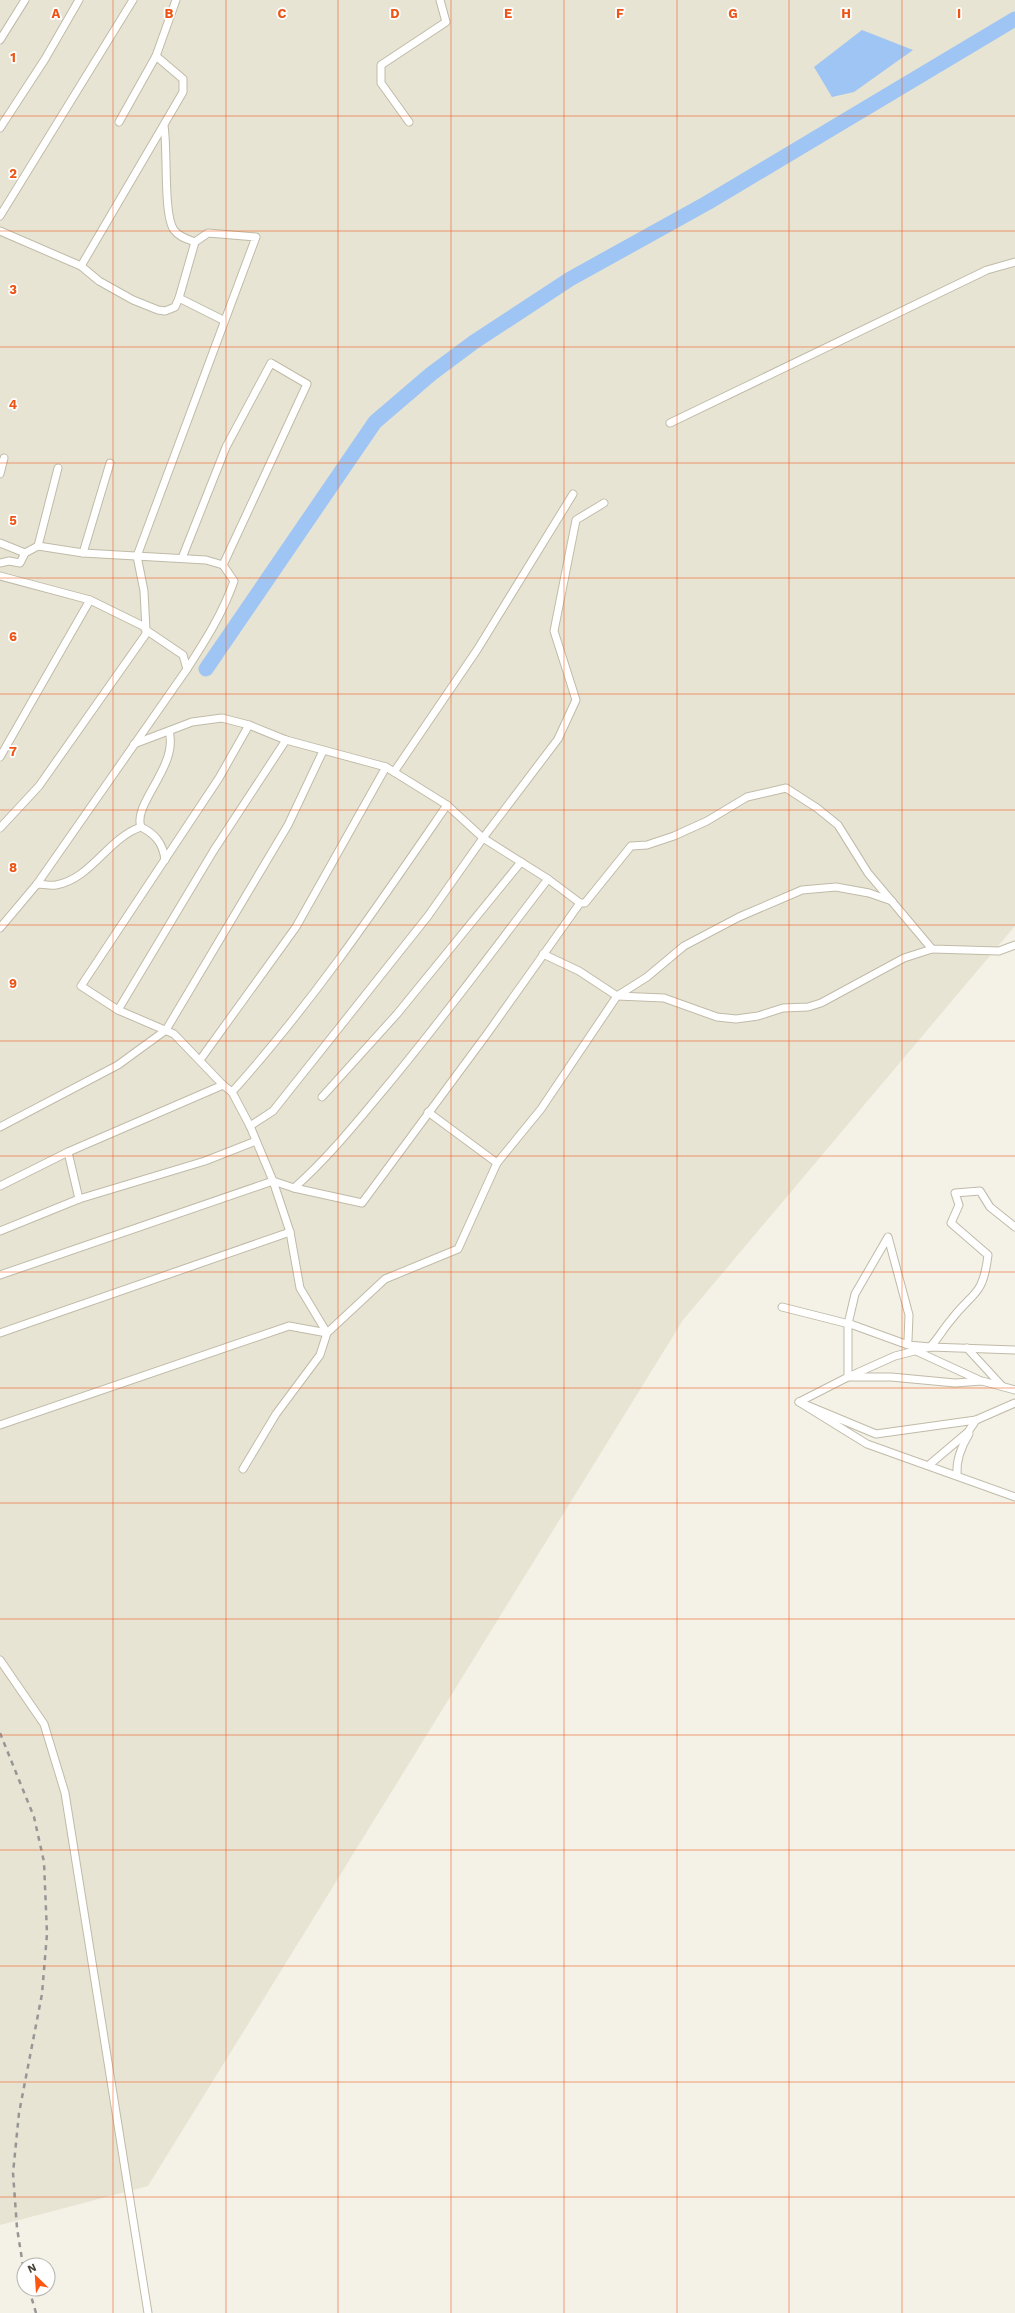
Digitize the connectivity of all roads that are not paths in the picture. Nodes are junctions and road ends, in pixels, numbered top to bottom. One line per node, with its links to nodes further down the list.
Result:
1 (25, 0): 6 (street)
2 (79, 0): 11 (street)
3 (133, 0): 12 (street)
4 (176, 0): 7 (street)
5 (440, 0): 9 (street)
6 (0, 40)
7 (156, 56): 8 (street); 10 (street)
8 (119, 122)
9 (409, 122)
10 (164, 126): 14 (street); 16 (street)
11 (0, 128)
12 (0, 216)
13 (0, 230): 16 (street)
14 (195, 242): 17 (street); 18 (street)
15 (1015, 262): 19 (street)
16 (81, 266): 17 (street)
17 (179, 298): 18 (street)
18 (223, 320): 30 (street)
19 (670, 423)
20 (4, 458): 23 (street)
21 (110, 463): 29 (street)
22 (58, 468): 27 (street)
23 (0, 474)
24 (573, 494): 45 (street)
25 (604, 503): 49 (street)
26 (0, 543): 28 (street)
27 (38, 546): 28 (street); 29 (street)
28 (25, 553): 32 (street)
29 (83, 553): 30 (street)
30 (137, 556): 31 (street); 36 (street)
31 (182, 558): 33 (street); 33 (street)
32 (0, 563)
33 (223, 565): 37 (street)
34 (0, 576): 35 (street)
35 (90, 600): 36 (street); 43 (street)
36 (146, 630): 37 (street); 48 (street)
37 (187, 669): 41 (street)
38 (249, 725): 39 (street); 40 (street); 50 (street)
39 (169, 731): 41 (street); 47 (street)
40 (286, 740): 42 (street); 61 (street)
41 (134, 744): 53 (street)
42 (324, 751): 44 (street); 62 (street)
43 (0, 757)
44 (386, 767): 45 (street); 63 (street)
45 (394, 772): 46 (street)
46 (447, 805): 49 (street); 65 (street)
47 (141, 827): 50 (street); 53 (street)
48 (0, 828)
49 (483, 838): 51 (street); 68 (street)
50 (165, 860): 61 (street)
51 (521, 862): 52 (street); 66 (street)
52 (548, 879): 55 (street); 75 (street)
53 (37, 884): 56 (street)
54 (892, 900): 55 (street); 58 (street); 60 (street)
55 (580, 904): 59 (street)
56 (0, 928)
57 (1015, 945): 58 (street)
58 (932, 949): 60 (street)
59 (543, 954): 60 (street); 67 (street)
60 (617, 996): 72 (street)
61 (118, 1010): 62 (street)
62 (166, 1030): 63 (street); 69 (street)
63 (200, 1060): 64 (street)
64 (222, 1084): 65 (street); 71 (street)
65 (232, 1092): 68 (street)
66 (322, 1097)
67 (428, 1112): 72 (street); 75 (street)
68 (250, 1126): 70 (street)
69 (0, 1127)
70 (256, 1141): 73 (street); 76 (street)
71 (68, 1152): 74 (street); 76 (street)
72 (498, 1163): 84 (street)
73 (274, 1181): 75 (street); 79 (street); 80 (street)
74 (0, 1186)
75 (294, 1188)
76 (80, 1199): 78 (street)
77 (1015, 1227): 86 (street)
78 (0, 1230)
79 (290, 1232): 83 (street); 84 (street)
80 (0, 1275)
81 (782, 1307): 82 (street)
82 (848, 1324): 85 (street); 86 (street); 90 (street)
83 (0, 1333)
84 (327, 1333): 97 (street); 100 (street)
85 (908, 1340)
86 (930, 1347): 87 (street); 88 (street)
87 (967, 1348): 89 (street); 92 (street)
88 (914, 1350): 90 (street); 91 (street)
89 (1015, 1350)
90 (848, 1376): 91 (street); 94 (street)
91 (982, 1382): 92 (street)
92 (1003, 1387): 93 (street)
93 (1015, 1390)
94 (799, 1402): 96 (street); 99 (street)
95 (1015, 1404): 96 (street)
96 (976, 1420): 98 (street)
97 (0, 1425)
98 (971, 1428): 99 (street); 101 (street)
99 (929, 1466): 101 (street)
100 (243, 1469)
101 (957, 1475): 102 (street)
102 (1015, 1497)
103 (0, 1660): 104 (street)
104 (148, 2313)

